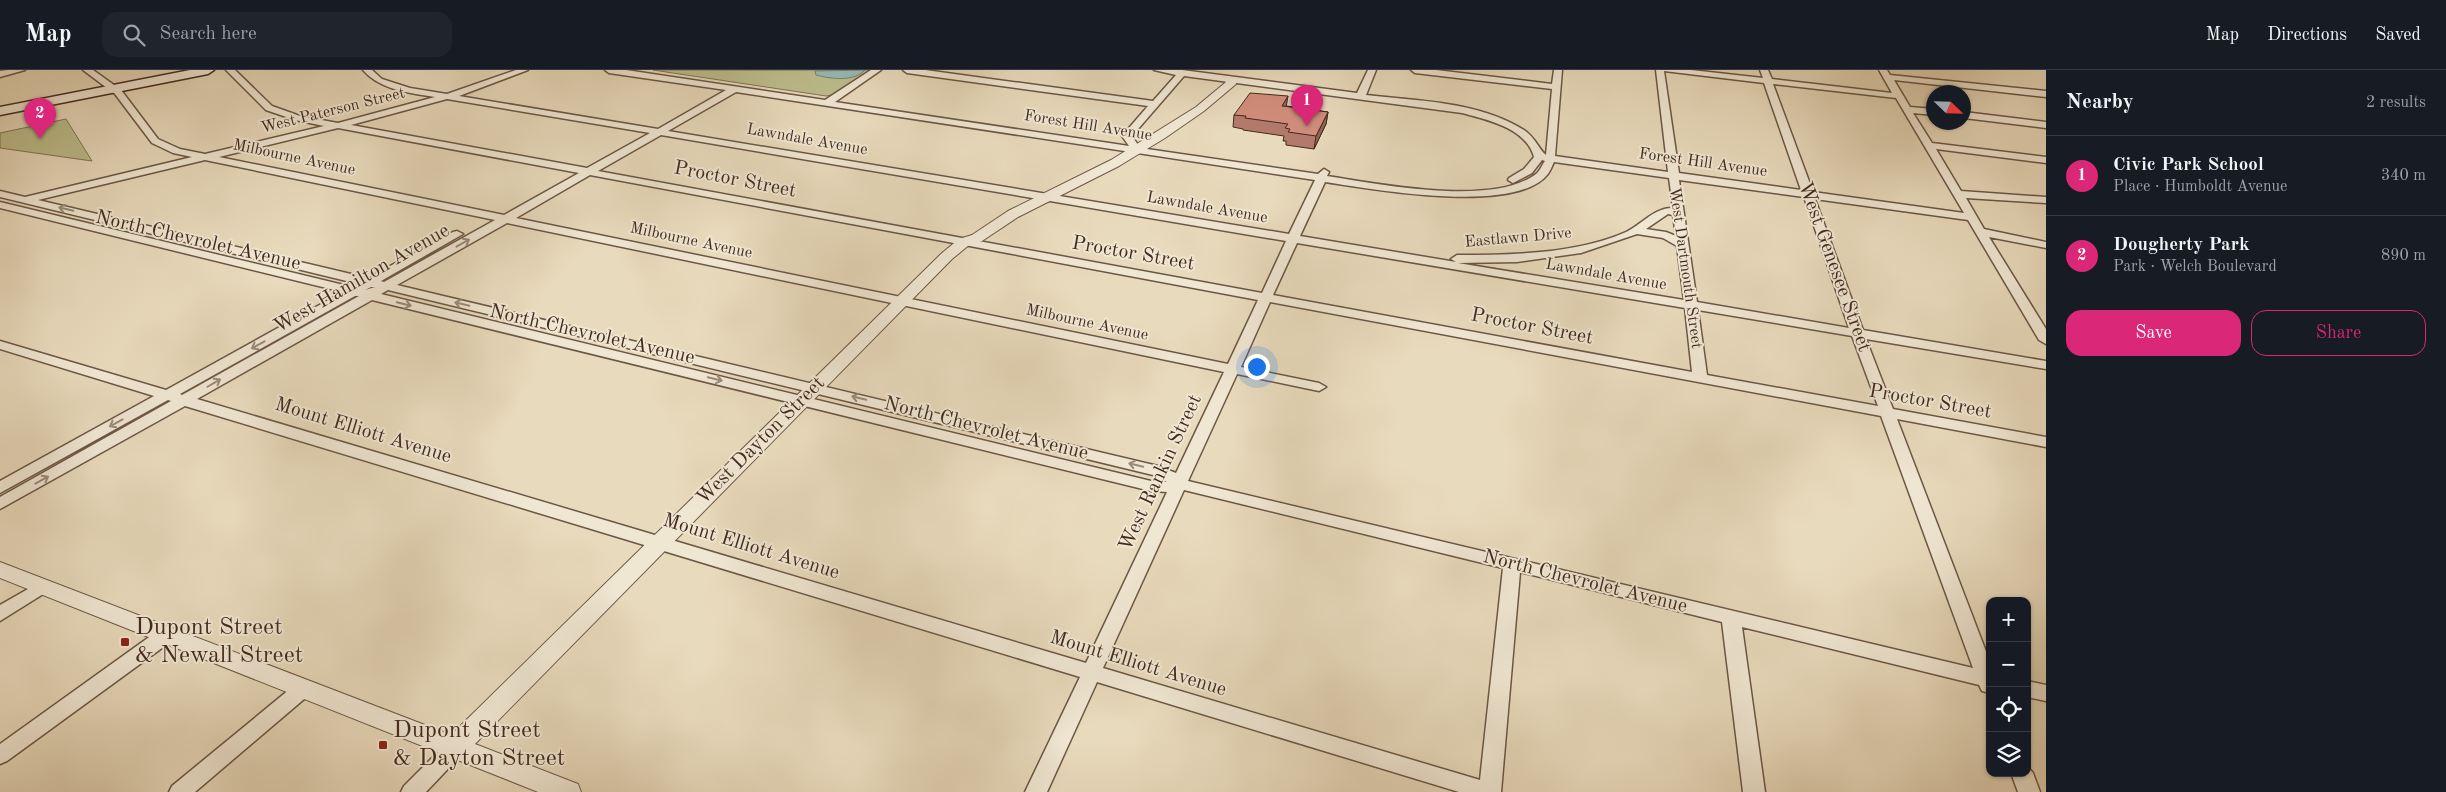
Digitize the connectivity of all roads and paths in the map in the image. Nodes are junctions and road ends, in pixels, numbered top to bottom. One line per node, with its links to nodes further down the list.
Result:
1 (21, 70): 21 (street)
2 (87, 70): 24 (street, Milbourne Avenue)
3 (182, 70): 24 (main road)
4 (208, 70): 24 (main road)
5 (230, 70): 38 (street, Proctor Street)
6 (368, 70): 28 (street, Lawndale Avenue)
7 (513, 70): 28 (street, West Paterson Street)
8 (524, 70): 28 (street, West Paterson Street)
9 (609, 70): 18 (street, Forest Hill Avenue)
10 (877, 70): 31 (street)
11 (907, 70): 32 (street)
12 (1158, 70): 19 (street)
13 (1372, 70): 29 (street)
14 (1415, 70): 26 (street)
15 (1558, 70): 26 (street)
16 (1660, 70): 52 (street, West Dartmouth Street)
17 (1668, 70): 23 (street)
18 (642, 71): 25 (street, Forest Hill Avenue)
19 (1182, 73): 22 (street); 32 (street)
20 (1885, 73): 27 (street); 30 (street)
21 (0, 74)
22 (1234, 74): 29 (street); 45 (street, West Dayton Street)
23 (1766, 76): 30 (street); 54 (street, West Genesee Street)
24 (111, 86): 33 (main road); 35 (main road); 46 (street, Milbourne Avenue)
25 (732, 86): 31 (street, Forest Hill Avenue); 40 (street, West Hamilton Avenue); 42 (street, West Hamilton Avenue)
26 (1557, 87): 43 (street)
27 (2046, 94)
28 (444, 95): 38 (street, West Paterson Street); 40 (street, Lawndale Avenue)
29 (1361, 96): 41 (street)
30 (1899, 96): 34 (street)
31 (830, 101): 45 (street, Forest Hill Avenue)
32 (1154, 104): 45 (street)
33 (0, 105)
34 (1906, 108): 36 (street); 44 (street)
35 (0, 111)
36 (1926, 111)
37 (1971, 116): 39 (street)
38 (334, 125): 46 (street, West Paterson Street); 49 (street, Proctor Street)
39 (2046, 125)
40 (646, 130): 42 (street, Lawndale Avenue); 49 (street, West Hamilton Avenue)
41 (1517, 130): 43 (street); 47 (street)
42 (659, 132): 50 (street, West Hamilton Avenue); 53 (street, Lawndale Avenue)
43 (1545, 132): 47 (street)
44 (1928, 145): 48 (street); 55 (street)
45 (1134, 146): 51 (street, Forest Hill Avenue); 53 (street, West Dayton Street); 56 (street, West Dayton Street)
46 (200, 156): 58 (street, West Paterson Street); 60 (street, Milbourne Avenue)
47 (1545, 158): 51 (street, Forest Hill Avenue); 52 (street, Forest Hill Avenue)
48 (2046, 160)
49 (574, 169): 50 (street, Proctor Street); 60 (street, West Hamilton Avenue)
50 (588, 172): 62 (street, West Hamilton Avenue); 67 (street, Proctor Street)
51 (1323, 175): 66 (street, West Rankin Street)
52 (1673, 176): 54 (street, Forest Hill Avenue); 59 (street, West Dartmouth Street)
53 (1031, 194): 56 (street, Lawndale Avenue); 67 (street, West Dayton Street)
54 (1807, 194): 61 (street, Forest Hill Avenue); 81 (street, West Genesee Street)
55 (1957, 194): 57 (street); 61 (street)
56 (1047, 197): 66 (street, Lawndale Avenue); 67 (street, West Dayton Street)
57 (2046, 200)
58 (7, 202): 65 (street, North Chevrolet Avenue, one-way to 58); 70 (street, North Chevrolet Avenue)
59 (1678, 212): 63 (street, Eastlawn Drive); 68 (street, West Dartmouth Street)
60 (490, 216): 62 (street, Milbourne Avenue); 75 (street, West Hamilton Avenue)
61 (1971, 217): 64 (street)
62 (505, 219): 74 (street, West Hamilton Avenue, one-way to 62); 78 (street, Milbourne Avenue)
63 (1637, 231): 68 (street); 71 (street, Eastlawn Drive)
64 (1979, 231): 69 (street); 82 (street)
65 (190, 239): 70 (street); 75 (street, North Chevrolet Avenue)
66 (1294, 239): 72 (street, Lawndale Avenue); 77 (street, West Rankin Street)
67 (964, 242): 77 (street, Proctor Street); 78 (street, West Dayton Street)
68 (1682, 244): 79 (street, West Dartmouth Street)
69 (2046, 245)
70 (172, 247): 76 (street, North Chevrolet Avenue)
71 (1517, 258): 72 (street, Eastlawn Drive); 73 (street)
72 (1443, 264): 73 (street, Lawndale Avenue)
73 (1528, 278): 79 (street, Lawndale Avenue)
74 (387, 286): 75 (street, North Chevrolet Avenue); 80 (street, North Chevrolet Avenue, one-way to 74)
75 (370, 289): 76 (street, North Chevrolet Avenue); 83 (street, North Chevrolet Avenue, one-way to 83); 91 (street, West Hamilton Avenue, one-way to 75)
76 (354, 291): 90 (street, West Hamilton Avenue, one-way to 90)
77 (1266, 297): 86 (street, West Rankin Street); 87 (street, Proctor Street)
78 (900, 300): 86 (street, Milbourne Avenue); 89 (street, West Dayton Street)
79 (1690, 306): 81 (street, Lawndale Avenue); 87 (street, West Dartmouth Street)
80 (582, 332): 83 (street); 89 (street, North Chevrolet Avenue)
81 (1858, 334): 85 (street, Lawndale Avenue); 92 (street, West Genesee Street)
82 (2046, 340)
83 (566, 343): 89 (street, North Chevrolet Avenue, one-way to 89)
84 (0, 345): 90 (street, Mount Elliott Avenue)
85 (2046, 365)
86 (1233, 369): 88 (street, Milbourne Avenue); 96 (street, West Rankin Street)
87 (1700, 377): 92 (street, Proctor Street)
88 (1319, 387)
89 (808, 394): 93 (street, North Chevrolet Avenue, one-way to 89); 94 (street, North Chevrolet Avenue); 99 (street, West Dayton Street)
90 (167, 395): 91 (street, Mount Elliott Avenue); 97 (street, West Hamilton Avenue, one-way to 97)
91 (184, 400): 98 (street, West Hamilton Avenue, one-way to 91); 99 (street, Mount Elliott Avenue)
92 (1887, 413): 95 (street, Proctor Street); 107 (street, West Genesee Street)
93 (943, 419): 94 (street); 96 (street, North Chevrolet Avenue, one-way to 93)
94 (932, 432): 96 (street, North Chevrolet Avenue)
95 (2046, 442)
96 (1179, 484): 100 (street, North Chevrolet Avenue); 106 (street, West Rankin Street)
97 (0, 488)
98 (0, 504)
99 (660, 542): 106 (street, Mount Elliott Avenue); 112 (street, West Dayton Street)
100 (1512, 564): 104 (street, North Chevrolet Avenue); 119 (street)
101 (0, 570): 102 (street)
102 (42, 587): 103 (street); 105 (street)
103 (0, 614)
104 (1731, 617): 108 (street, North Chevrolet Avenue); 120 (street)
105 (166, 635): 109 (street); 113 (street)
106 (1092, 672): 118 (street, West Rankin Street); 119 (street, Mount Elliott Avenue)
107 (1986, 674)
108 (1986, 681)
109 (303, 689): 112 (street); 115 (street)
110 (2031, 689): 111 (street)
111 (2046, 693)
112 (455, 748): 116 (street, West Dayton Street); 117 (street)
113 (0, 755)
114 (2023, 777): 121 (street)
115 (180, 792)
116 (412, 792)
117 (568, 792)
118 (1036, 792)
119 (1489, 792)
120 (1754, 792)
121 (2029, 792)

